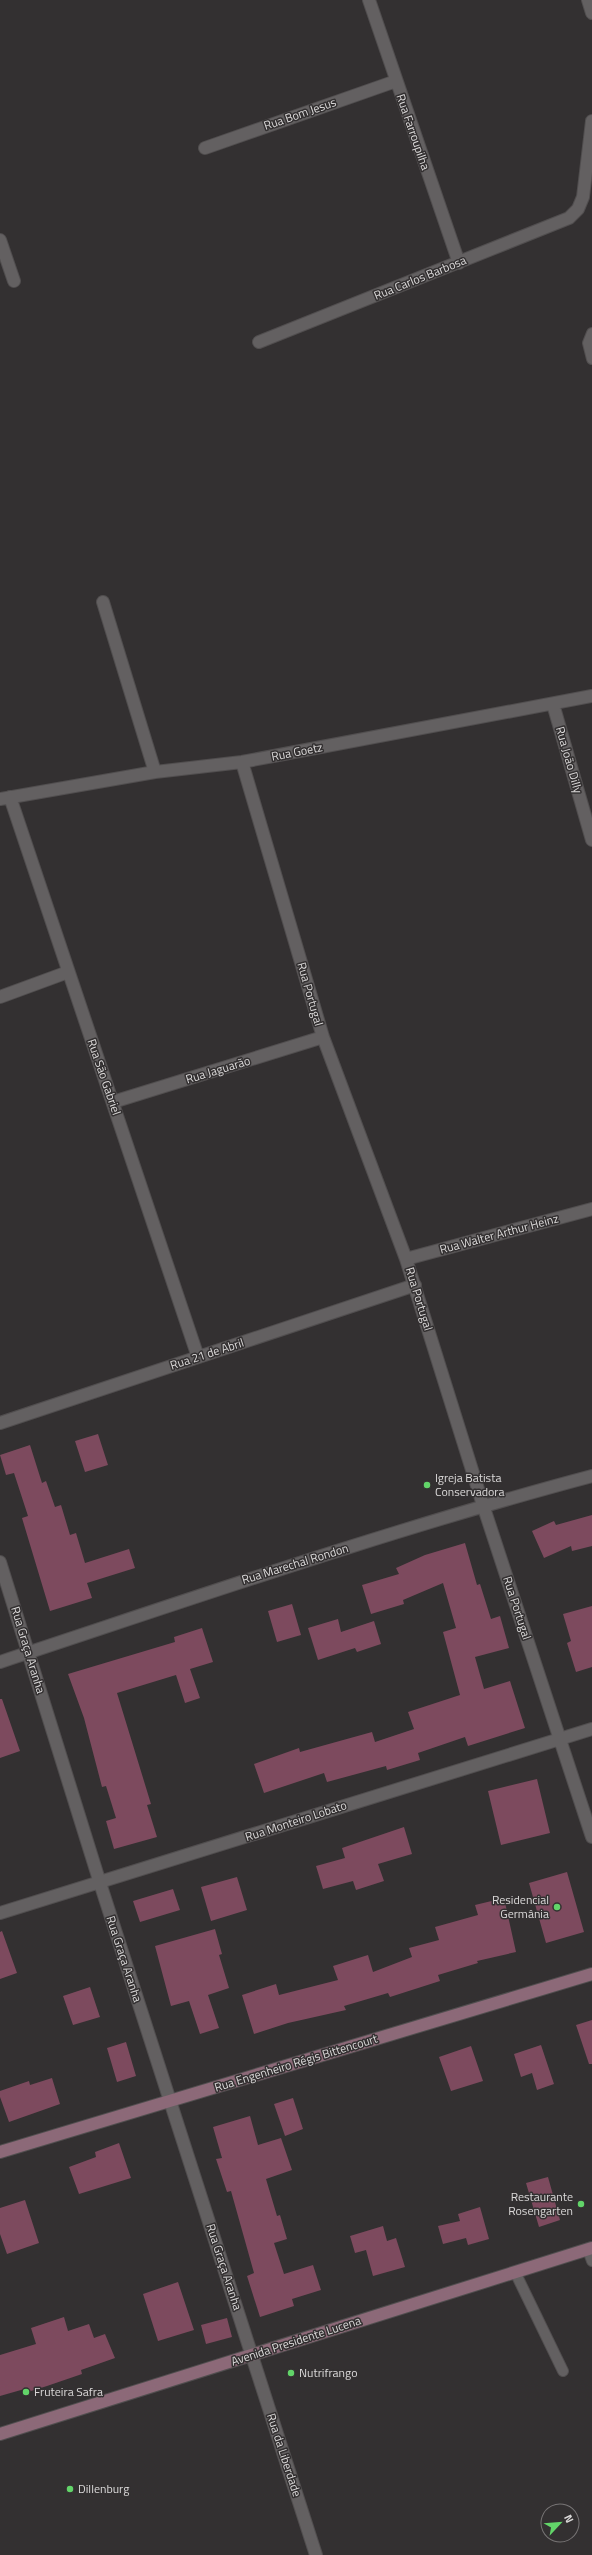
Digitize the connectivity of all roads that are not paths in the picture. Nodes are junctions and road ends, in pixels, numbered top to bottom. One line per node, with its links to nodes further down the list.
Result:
1 (369, 0): 4 (street, Rua Farroupilha)
2 (588, 0): 3 (street)
3 (592, 13)
4 (396, 81): 6 (street, Rua Bom Jesus); 8 (street, Rua Farroupilha)
5 (592, 121): 8 (street, Rua Carlos Barbosa)
6 (205, 148)
7 (0, 240): 9 (street)
8 (459, 263): 11 (street, Rua Carlos Barbosa)
9 (14, 281)
10 (592, 333): 12 (lane)
11 (259, 342)
12 (592, 359)
13 (103, 602): 17 (street)
14 (592, 696): 15 (street, Rua Goetz)
15 (553, 704): 16 (street, Rua Goetz); 19 (street, Rua João Dilly)
16 (242, 762): 17 (street, Rua Goetz); 22 (street, Rua Portugal)
17 (155, 772): 18 (street, Rua Goetz)
18 (5, 798): 20 (street, Rua São Gabriel)
19 (592, 840)
20 (68, 972): 21 (street); 23 (street, Rua São Gabriel)
21 (0, 997)
22 (323, 1037): 23 (street, Rua Jaguarão); 25 (street, Rua Portugal)
23 (113, 1102): 27 (street, Rua São Gabriel)
24 (592, 1209): 25 (street, Rua Walter Arthur Heinz)
25 (406, 1259): 26 (street, Rua Portugal)
26 (415, 1286): 27 (street, Rua 21 de Abril); 30 (street, Rua Portugal)
27 (198, 1356): 28 (street, Rua 21 de Abril)
28 (0, 1423)
29 (592, 1476): 30 (street, Rua Marechal Rondon)
30 (483, 1505): 32 (street, Rua Marechal Rondon); 35 (street, Rua Portugal)
31 (0, 1562): 32 (street, Rua Graça Aranha)
32 (28, 1652): 33 (street, Rua Marechal Rondon); 37 (street, Rua Graça Aranha)
33 (0, 1662)
34 (592, 1729): 35 (street, Rua Monteiro Lobato)
35 (561, 1738): 36 (street, Rua Portugal); 37 (street, Rua Monteiro Lobato)
36 (592, 1837)
37 (100, 1883): 38 (street, Rua Monteiro Lobato); 40 (street, Rua Graça Aranha)
38 (0, 1913)
39 (592, 1974): 40 (main road, Rua Engenheiro Régis Bittencourt)
40 (170, 2101): 41 (main road, Rua Engenheiro Régis Bittencourt); 44 (street, Rua Graça Aranha)
41 (0, 2152)
42 (591, 2253): 43 (main road, Avenida Presidente Lucena)
43 (515, 2272): 44 (main road, Avenida Presidente Lucena); 45 (lane)
44 (252, 2355): 46 (main road, Avenida Presidente Lucena); 47 (street, Rua da Liberdade)
45 (563, 2371)
46 (0, 2434)
47 (316, 2555)

